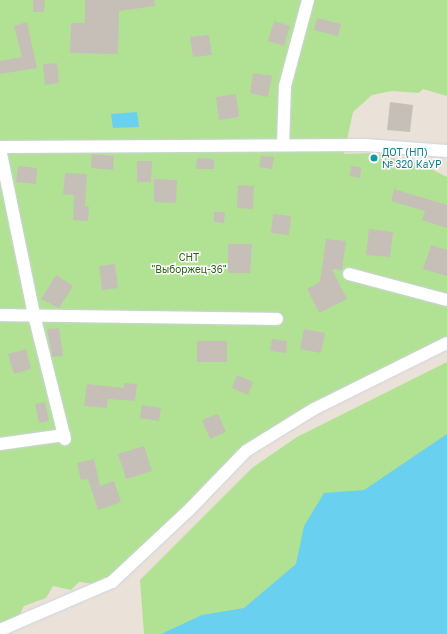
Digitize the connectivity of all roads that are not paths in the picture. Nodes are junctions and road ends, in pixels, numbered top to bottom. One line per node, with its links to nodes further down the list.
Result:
1 (308, 0): 2 (street)
2 (283, 145): 3 (street); 4 (street)
3 (0, 148): 8 (street)
4 (447, 151)
5 (349, 274): 6 (street)
6 (447, 300)
7 (0, 315): 8 (street)
8 (34, 315): 9 (street); 11 (street)
9 (277, 319)
10 (447, 343): 12 (street)
11 (0, 444)
12 (0, 630)

